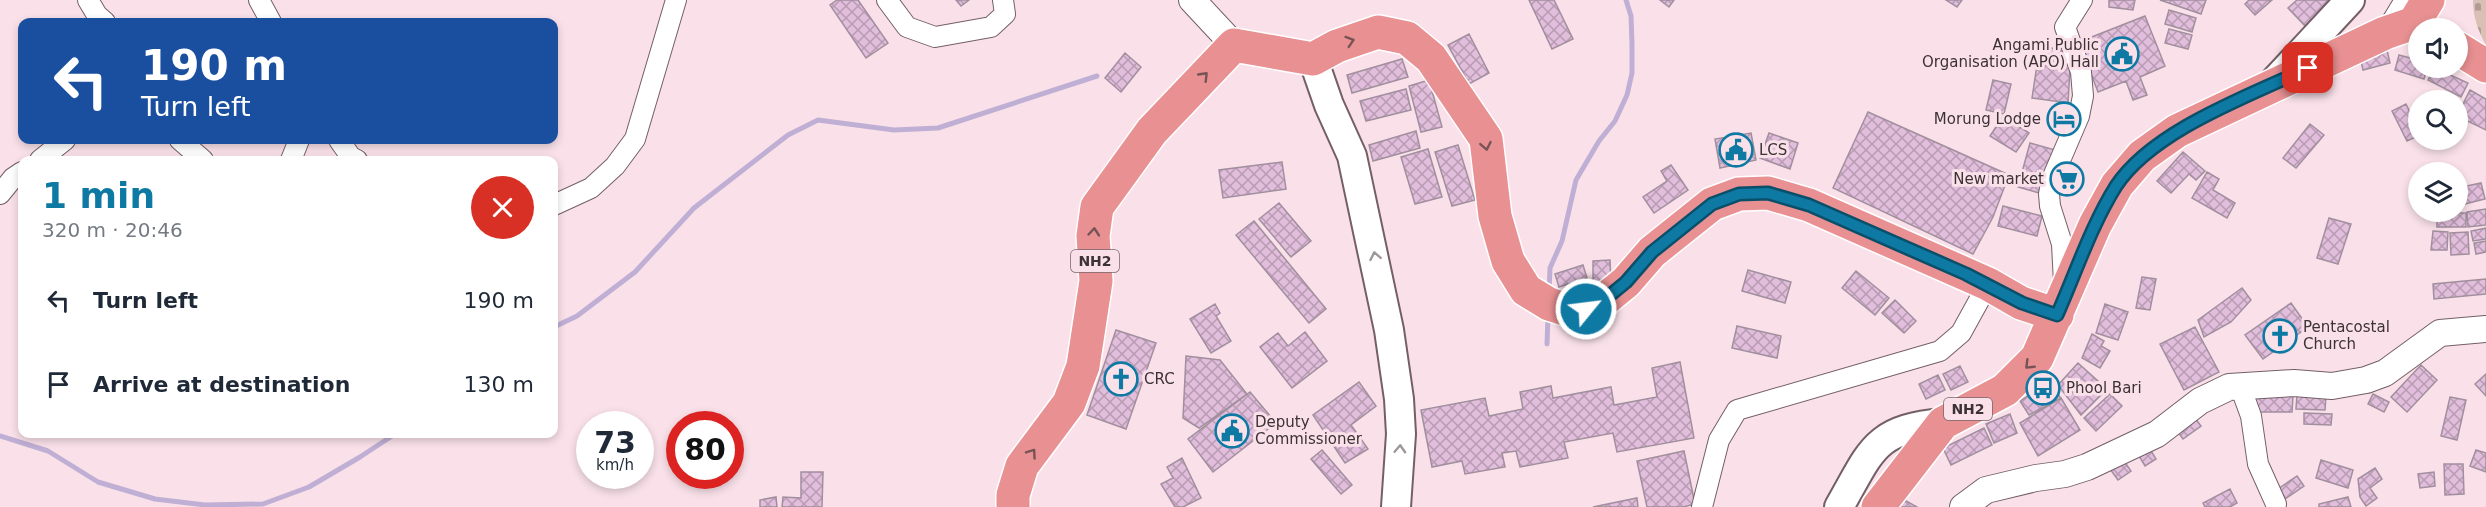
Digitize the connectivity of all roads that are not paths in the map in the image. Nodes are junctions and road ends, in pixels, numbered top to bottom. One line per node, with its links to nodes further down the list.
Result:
1 (88, 0): 10 (street)
2 (259, 0): 11 (street)
3 (676, 0): 25 (street)
4 (887, 0): 5 (street)
5 (1003, 0)
6 (1192, 0): 12 (street)
7 (2082, 0): 27 (street)
8 (2349, 0): 16 (main road)
9 (2411, 17): 16 (highway, NH2)
10 (100, 18)
11 (269, 18)
12 (1234, 45): 14 (highway); 32 (highway, NH2, one-way to 12)
13 (2468, 55): 15 (highway)
14 (1313, 58): 26 (highway, one-way to 26); 33 (main road, one-way to 14)
15 (2486, 66)
16 (2270, 86): 27 (highway, NH2)
17 (60, 144): 20 (street)
18 (185, 144): 21 (street)
19 (201, 144): 22 (street)
20 (45, 156)
21 (198, 156)
22 (213, 156)
23 (18, 175): 24 (street)
24 (0, 194)
25 (558, 203)
26 (1988, 284): 27 (highway); 34 (street)
27 (2057, 315): 30 (highway, NH2, one-way to 30)
28 (2486, 329): 29 (street)
29 (2240, 387): 31 (street); 37 (street)
30 (1943, 423): 35 (main road); 36 (highway, NH2)
31 (2276, 504)
32 (1013, 507)
33 (1396, 507)
34 (1702, 507)
35 (1839, 507)
36 (1878, 507)
37 (1963, 507)

